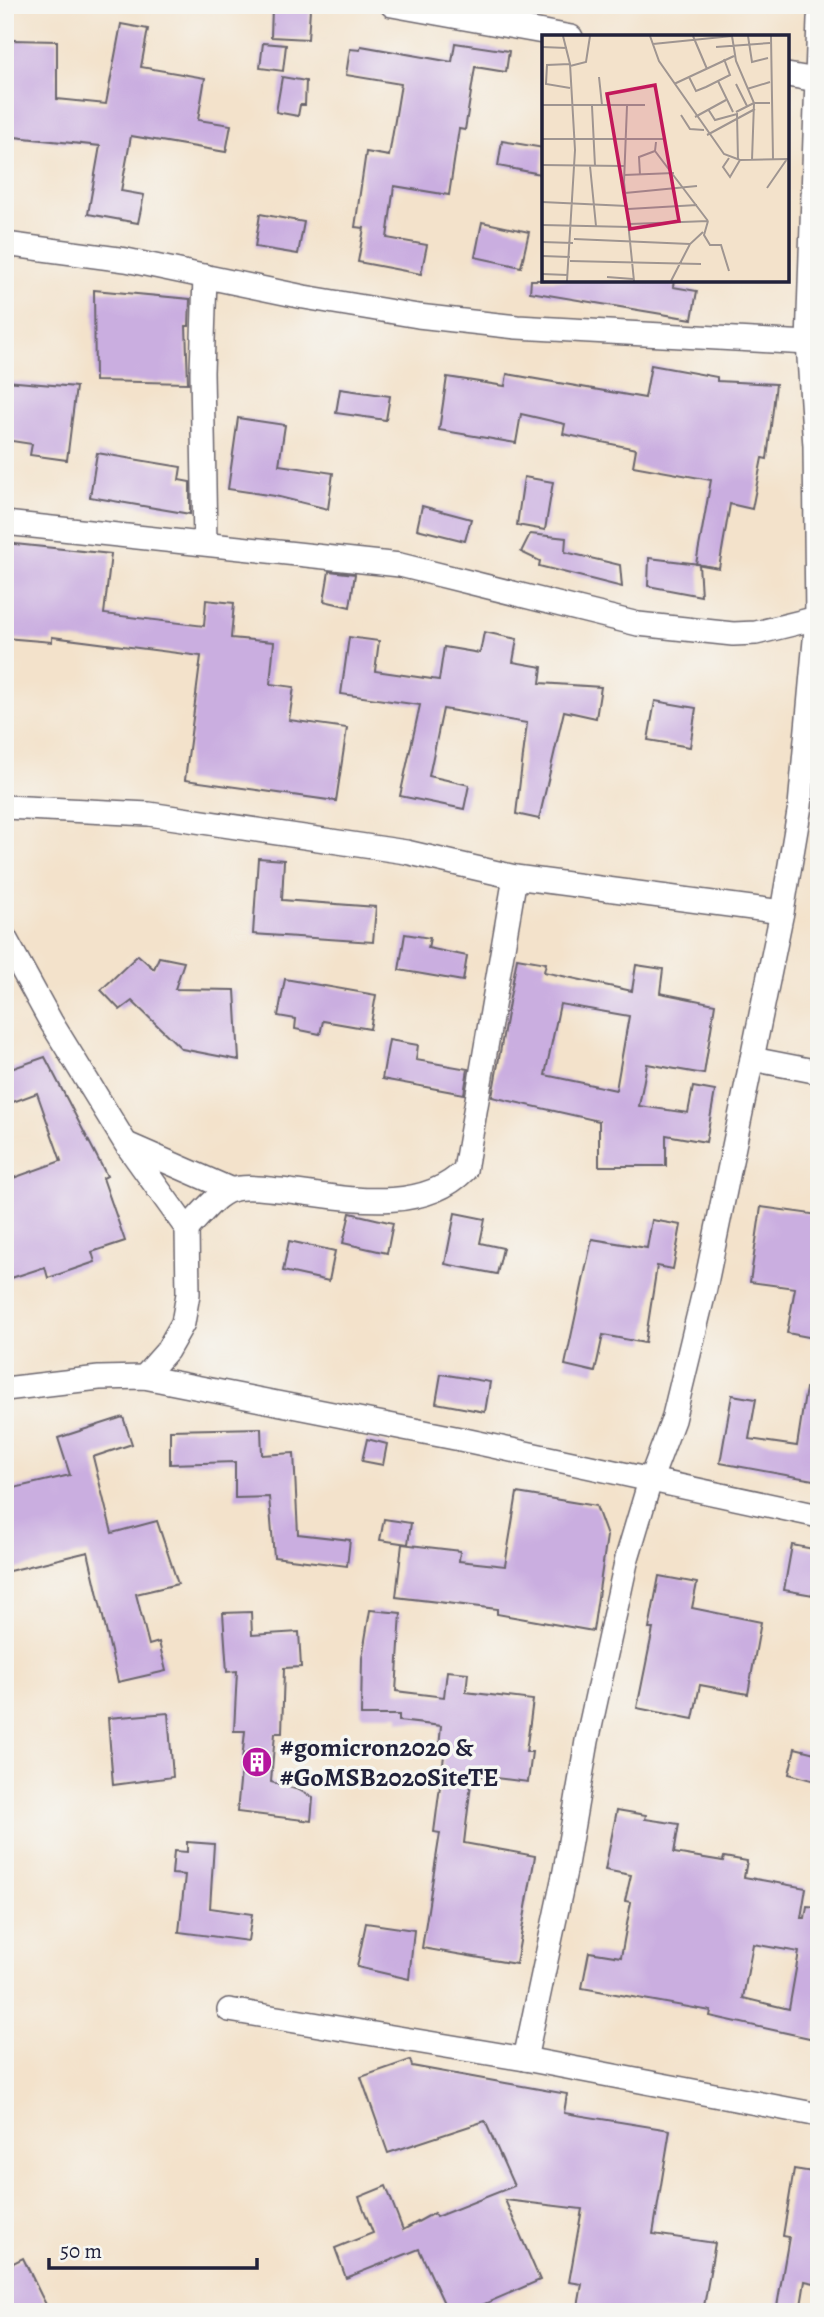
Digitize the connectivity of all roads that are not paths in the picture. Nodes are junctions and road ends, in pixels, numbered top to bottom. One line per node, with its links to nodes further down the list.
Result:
1 (392, 5): 3 (street)
2 (818, 28): 5 (street)
3 (560, 35)
4 (789, 75): 5 (street)
5 (817, 80): 8 (street)
6 (5, 244): 7 (street)
7 (205, 276): 8 (street); 11 (street)
8 (808, 343): 9 (street)
9 (815, 403): 12 (street)
10 (5, 523): 11 (street)
11 (205, 543): 12 (street)
12 (817, 618): 15 (street)
13 (5, 807): 14 (street)
14 (515, 877): 15 (street); 20 (street)
15 (782, 912): 17 (street)
16 (5, 938): 19 (street)
17 (752, 1059): 18 (street); 24 (street)
18 (819, 1072)
19 (126, 1144): 20 (street); 21 (street)
20 (232, 1190): 21 (street)
21 (187, 1229): 22 (street)
22 (144, 1377): 23 (street); 24 (street)
23 (5, 1389)
24 (650, 1481): 25 (street); 27 (street)
25 (819, 1516)
26 (229, 2010): 27 (street)
27 (525, 2059): 28 (street)
28 (819, 2115)

